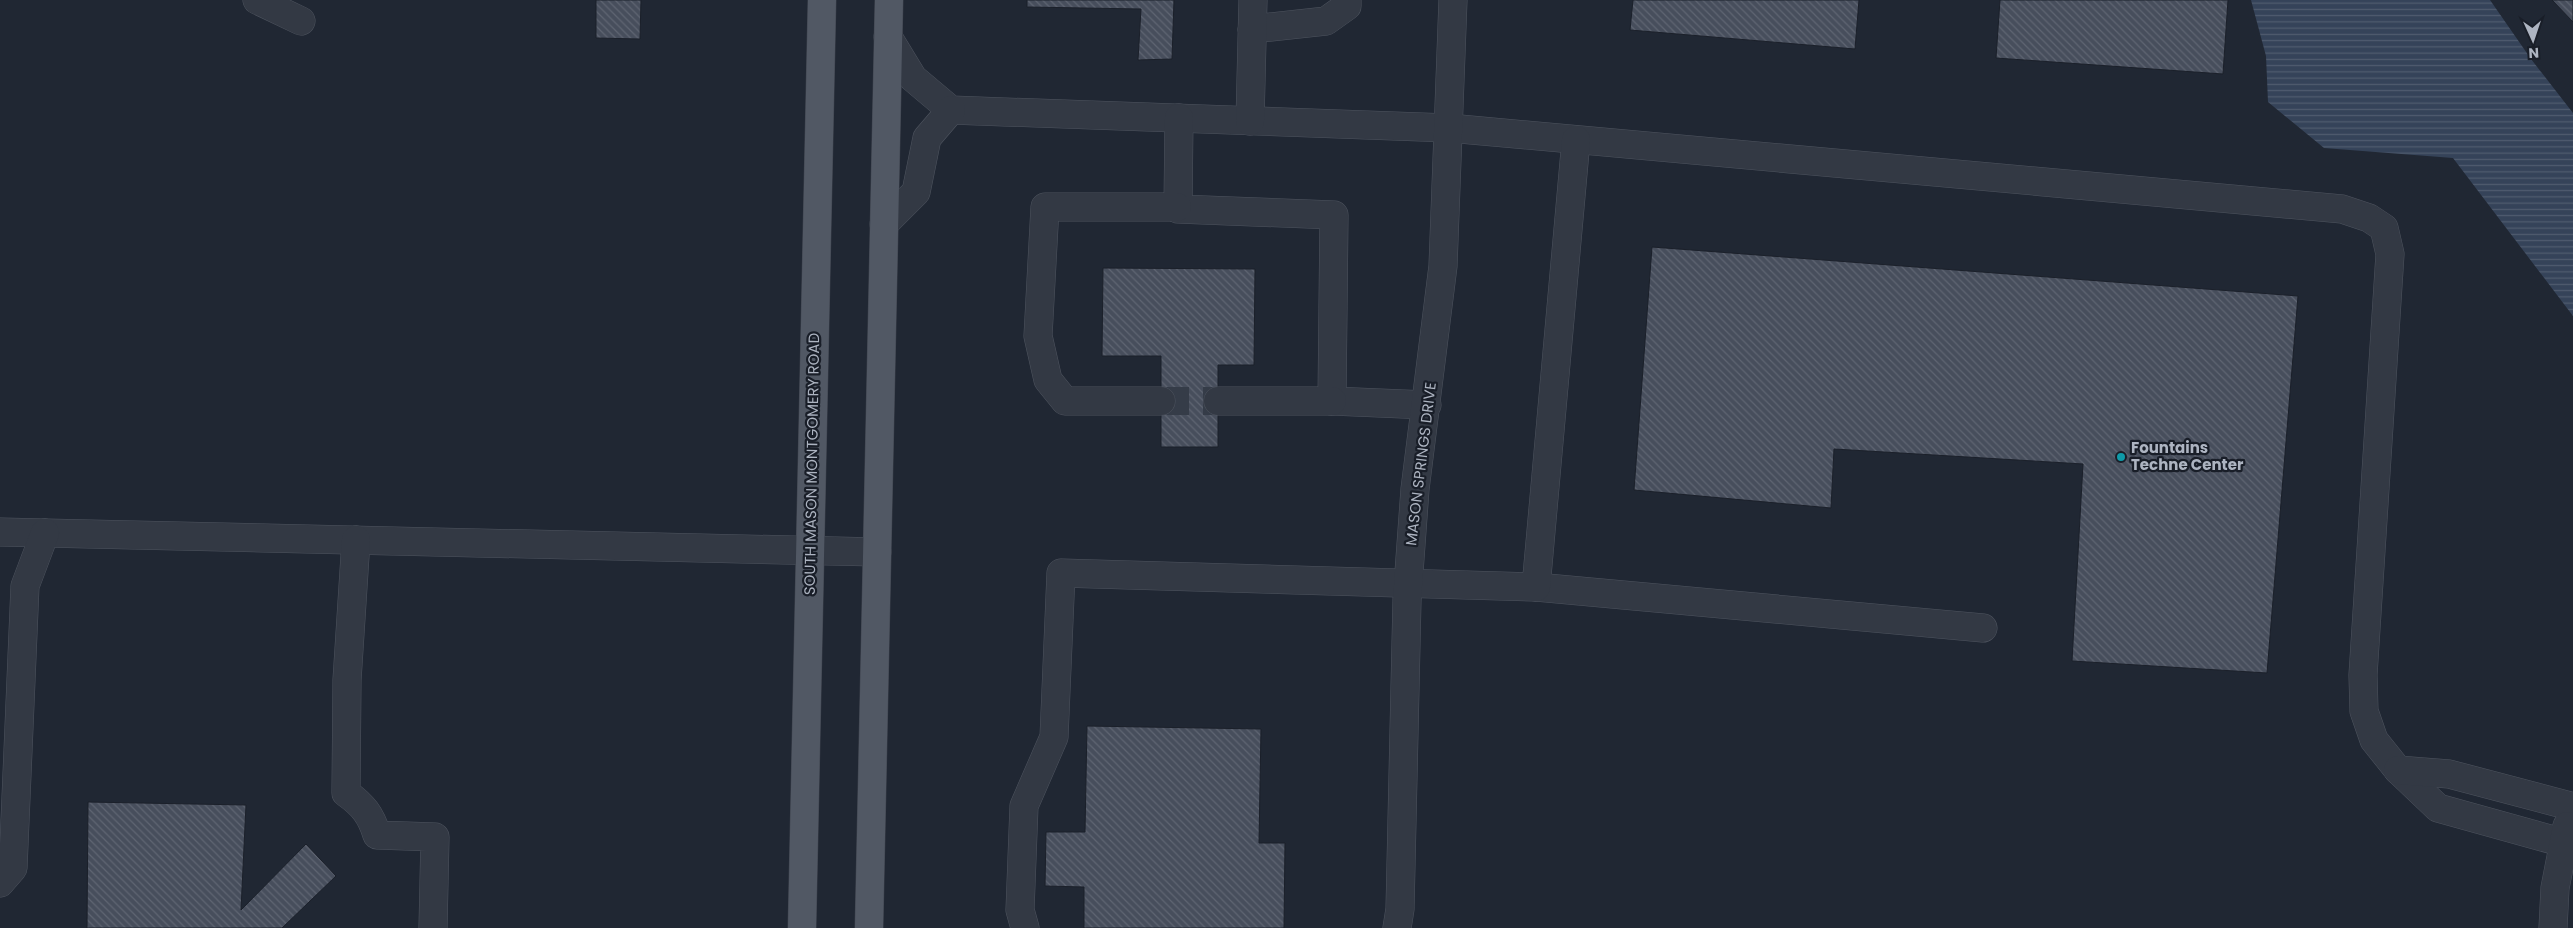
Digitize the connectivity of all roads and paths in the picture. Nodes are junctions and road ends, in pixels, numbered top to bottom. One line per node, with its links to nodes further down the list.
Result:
1 (257, 0): 2 (street)
2 (295, 0)
3 (822, 0): 24 (main road, SOUTH MASON MONTGOMERY ROAD)
4 (889, 0): 9 (main road)
5 (1253, 0): 8 (street)
6 (1347, 0): 8 (street)
7 (1453, 0): 13 (street, MASON SPRINGS DRIVE)
8 (1252, 30): 12 (street)
9 (888, 37): 10 (street); 16 (main road)
10 (951, 110): 11 (street); 16 (street)
11 (1179, 118): 12 (street); 15 (street)
12 (1250, 122): 13 (street)
13 (1449, 128): 14 (street); 20 (street, MASON SPRINGS DRIVE)
14 (1576, 140): 27 (street); 29 (street)
15 (1178, 207): 17 (street); 19 (street)
16 (884, 224): 25 (main road)
17 (1161, 401)
18 (1218, 401): 19 (street)
19 (1332, 401): 20 (street)
20 (1427, 405): 26 (street, MASON SPRINGS DRIVE)
21 (0, 532): 22 (street)
22 (44, 533): 23 (street); 32 (street)
23 (356, 540): 24 (street); 33 (street)
24 (810, 550): 25 (street); 34 (main road, SOUTH MASON MONTGOMERY ROAD)
25 (877, 552): 35 (main road)
26 (1408, 582): 27 (street); 36 (street); 37 (street, MASON SPRINGS DRIVE)
27 (1536, 588): 28 (street)
28 (1983, 628)
29 (2398, 770): 30 (street); 31 (street)
30 (2572, 802): 31 (street)
31 (2564, 843): 38 (street)
32 (0, 883)
33 (433, 928)
34 (802, 928)
35 (869, 928)
36 (1025, 928)
37 (1397, 928)
38 (2552, 928)

